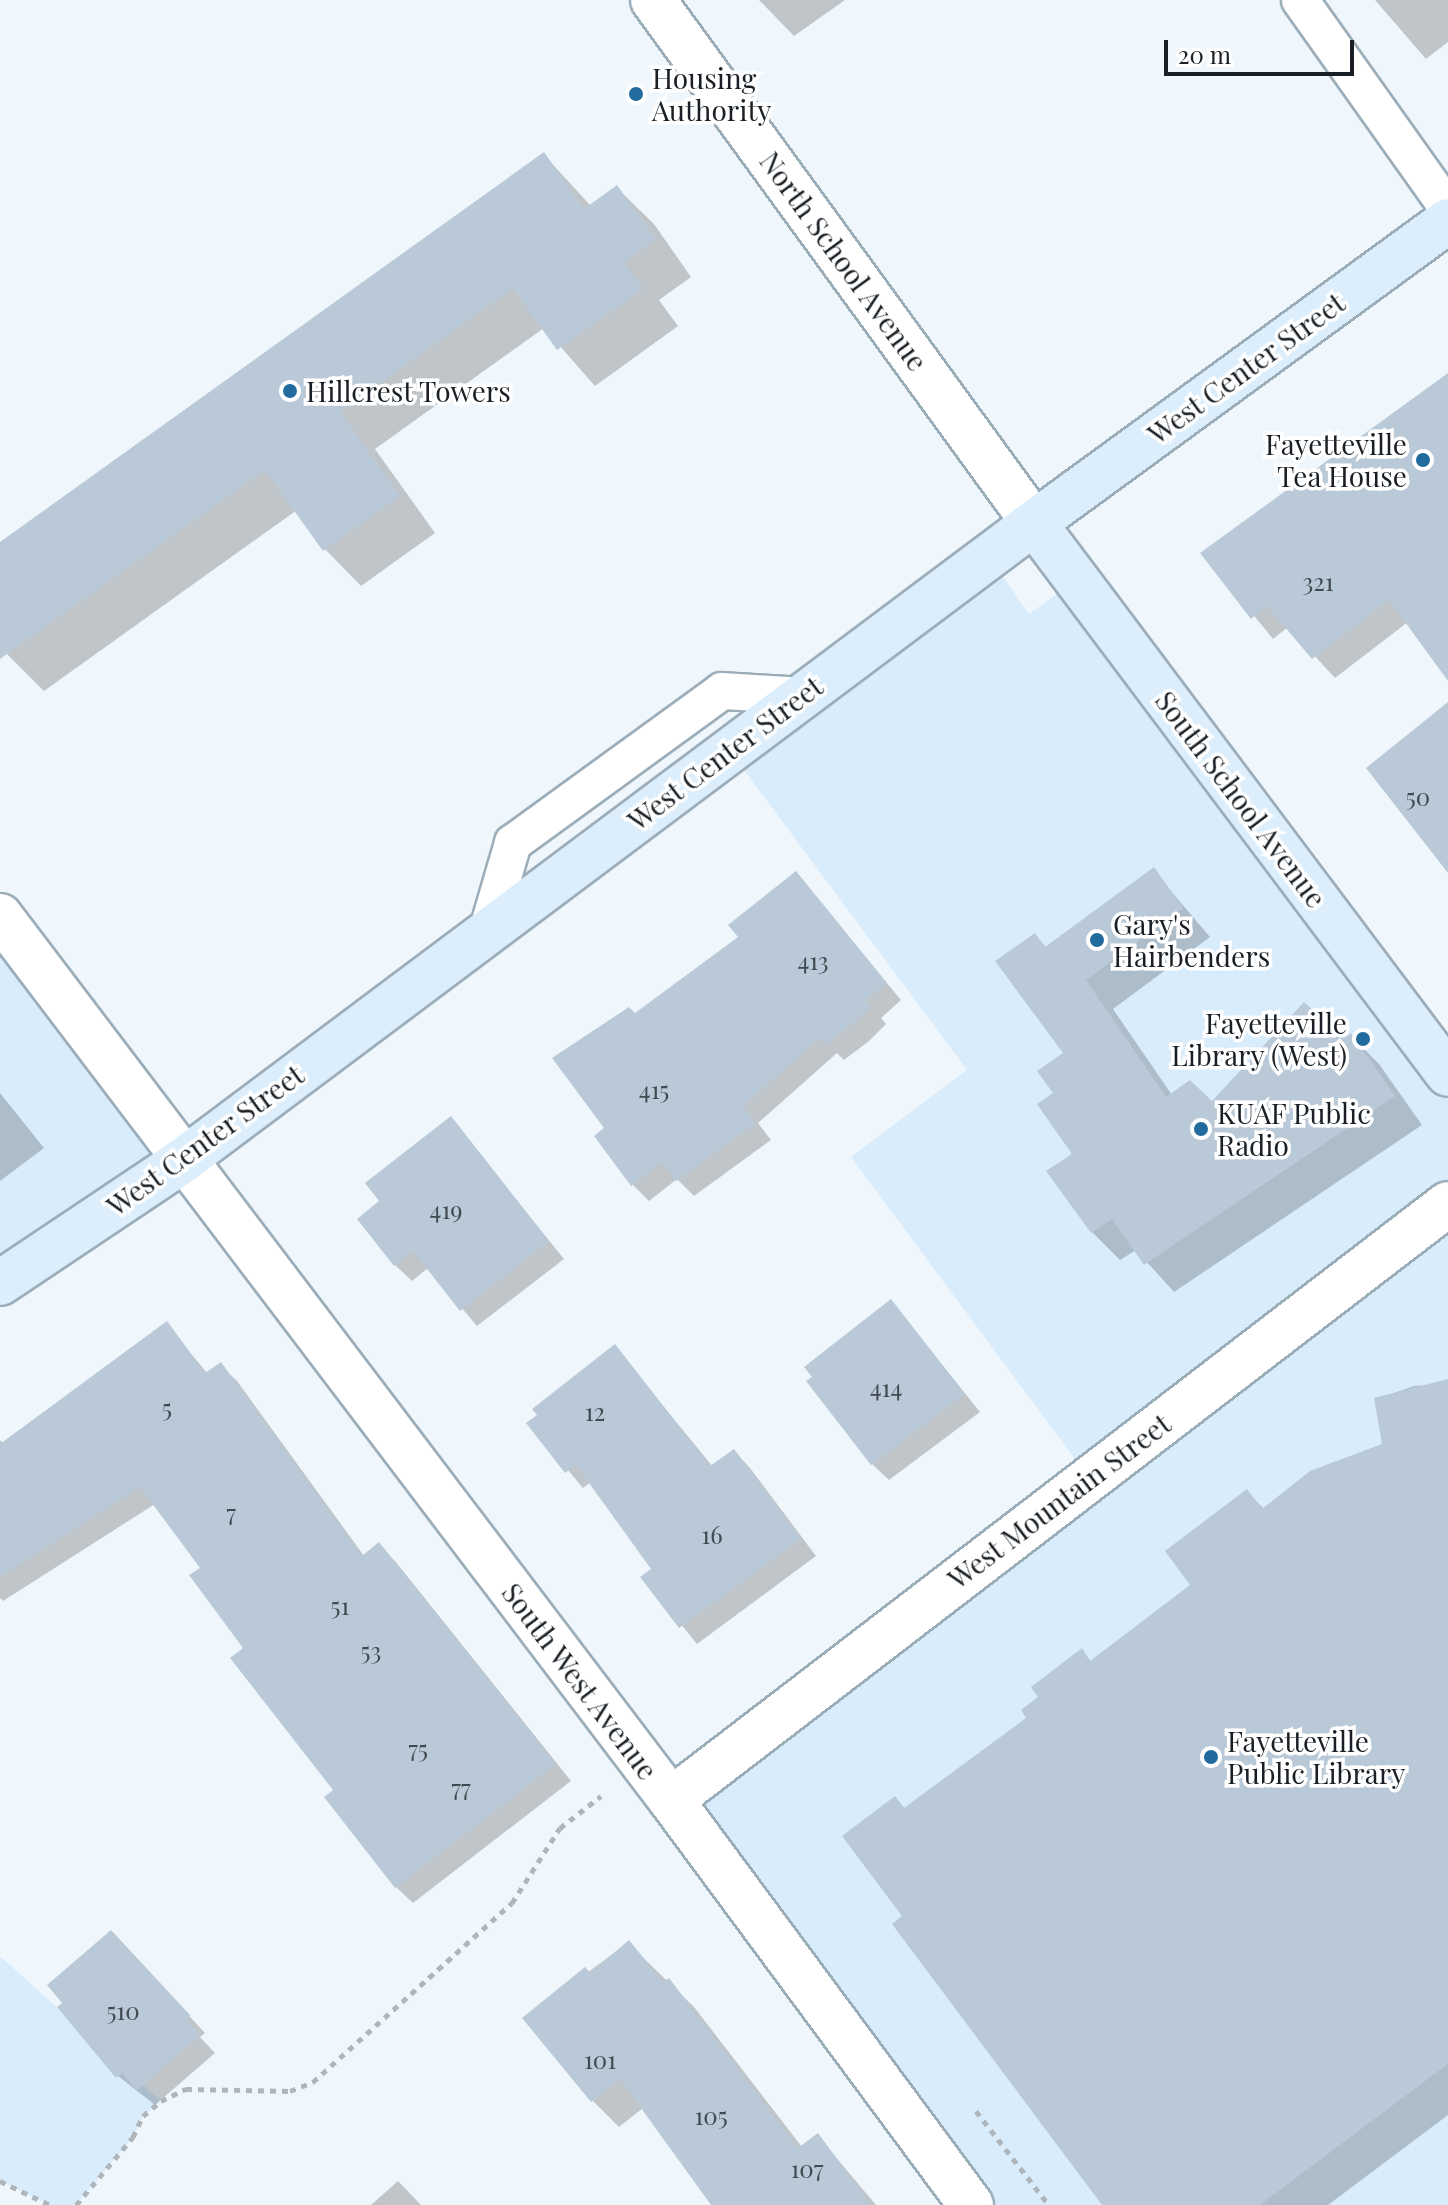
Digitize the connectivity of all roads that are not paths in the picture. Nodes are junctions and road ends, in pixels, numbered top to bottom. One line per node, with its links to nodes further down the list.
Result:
1 (653, 0): 5 (street, North School Avenue)
2 (1300, 0): 3 (lane)
3 (1448, 208)
4 (1448, 221): 5 (street, West Center Street)
5 (1034, 523): 7 (street, South School Avenue); 8 (street, West Center Street)
6 (0, 916): 8 (street, South West Avenue)
7 (1448, 1074)
8 (182, 1161): 10 (street, West Center Street); 11 (street, South West Avenue)
9 (1448, 1204): 11 (street, West Mountain Street)
10 (0, 1283)
11 (671, 1800): 12 (street, South West Avenue)
12 (971, 2205)

